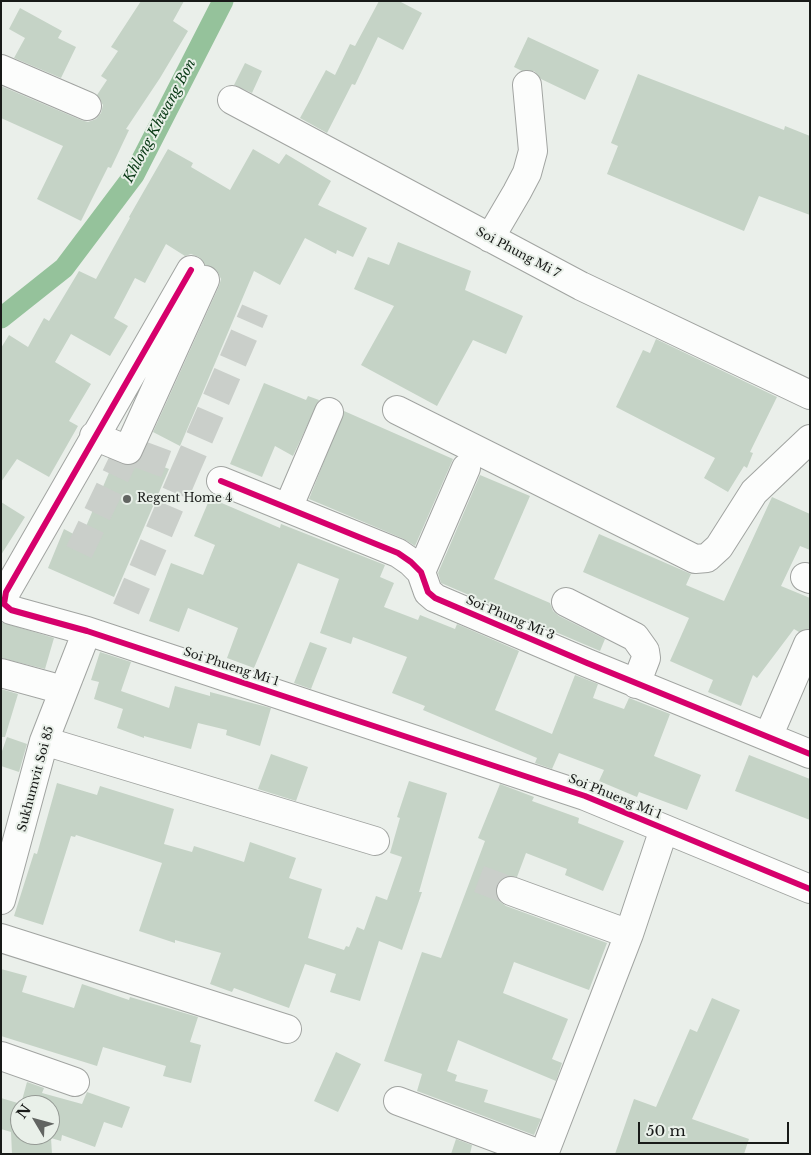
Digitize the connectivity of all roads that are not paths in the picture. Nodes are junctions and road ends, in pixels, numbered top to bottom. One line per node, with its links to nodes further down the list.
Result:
1 (1, 69): 4 (street)
2 (527, 85): 5 (street)
3 (232, 100): 5 (street, Soi Phung Mi 7)
4 (87, 106)
5 (490, 238): 6 (street, Soi Phung Mi 7)
6 (808, 391)
7 (397, 410): 10 (street)
8 (329, 412): 13 (street)
9 (94, 436): 9 (street, Soi Phueng Mi 1); 16 (street, Soi Phueng Mi 1)
10 (810, 439)
11 (466, 468): 14 (street)
12 (221, 481): 13 (street, Soi Phung Mi 3)
13 (288, 508): 14 (street, Soi Phung Mi 3)
14 (421, 572): 19 (street, Soi Phung Mi 3)
15 (566, 602): 19 (street)
16 (87, 631): 20 (street, Sukhumvit Soi 85); 24 (street, Soi Phueng Mi 1)
17 (808, 644): 21 (street)
18 (1, 673): 20 (street)
19 (636, 684): 21 (street, Soi Phung Mi 3)
20 (63, 690): 22 (street, Sukhumvit Soi 85)
21 (768, 737): 23 (street, Soi Phung Mi 3)
22 (44, 741): 25 (street); 26 (street, Sukhumvit Soi 85)
23 (810, 754)
24 (664, 829): 27 (street, Soi Phueng Mi 1); 30 (street)
25 (375, 841)
26 (6, 868): 29 (street, Sukhumvit Soi 85)
27 (810, 889)
28 (511, 891): 30 (street)
29 (1, 900)
30 (629, 934): 36 (street)
31 (1, 938): 32 (street)
32 (287, 1029)
33 (1, 1056): 34 (street)
34 (75, 1082)
35 (398, 1101): 36 (street)
36 (542, 1154)

